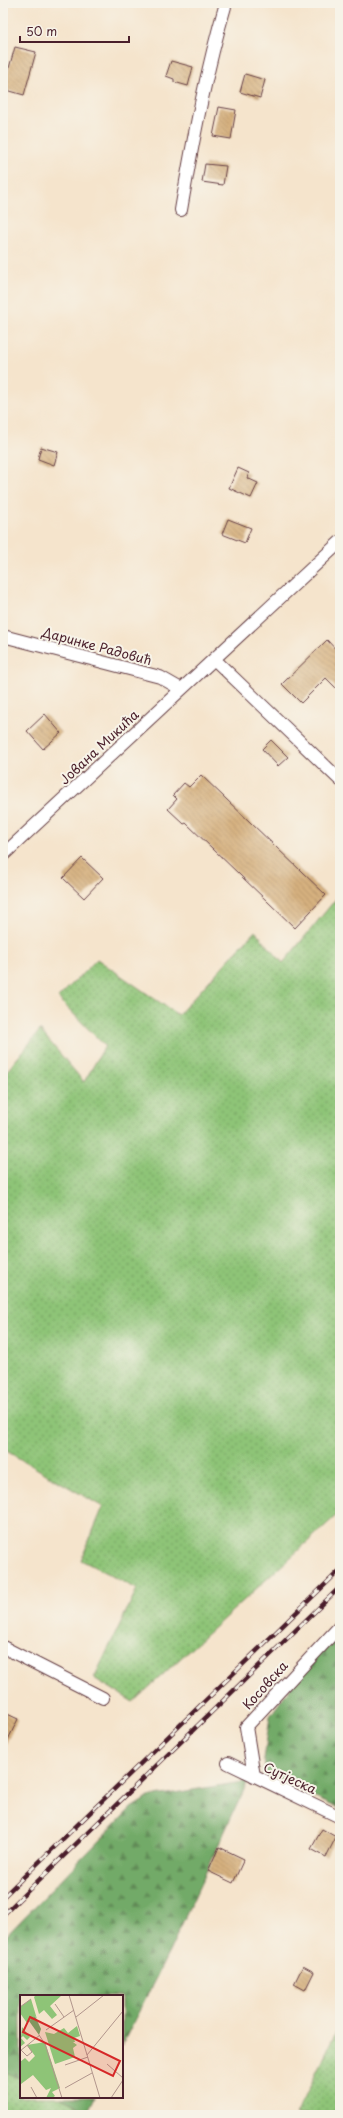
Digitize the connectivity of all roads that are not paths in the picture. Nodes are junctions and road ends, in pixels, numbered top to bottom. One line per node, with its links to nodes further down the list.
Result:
1 (226, 3): 2 (street)
2 (181, 210)
3 (340, 542): 5 (street, Јована Микића)
4 (3, 636): 6 (street, Даринке Радовић)
5 (214, 659): 6 (street, Јована Микића); 7 (street)
6 (182, 690): 8 (street, Јована Микића)
7 (340, 780)
8 (3, 855)
9 (340, 1626): 13 (street, Косовска)
10 (3, 1647): 11 (street)
11 (103, 1698)
12 (228, 1763): 13 (street, Сутјеска)
13 (254, 1776): 14 (street, Сутјеска)
14 (340, 1817)

